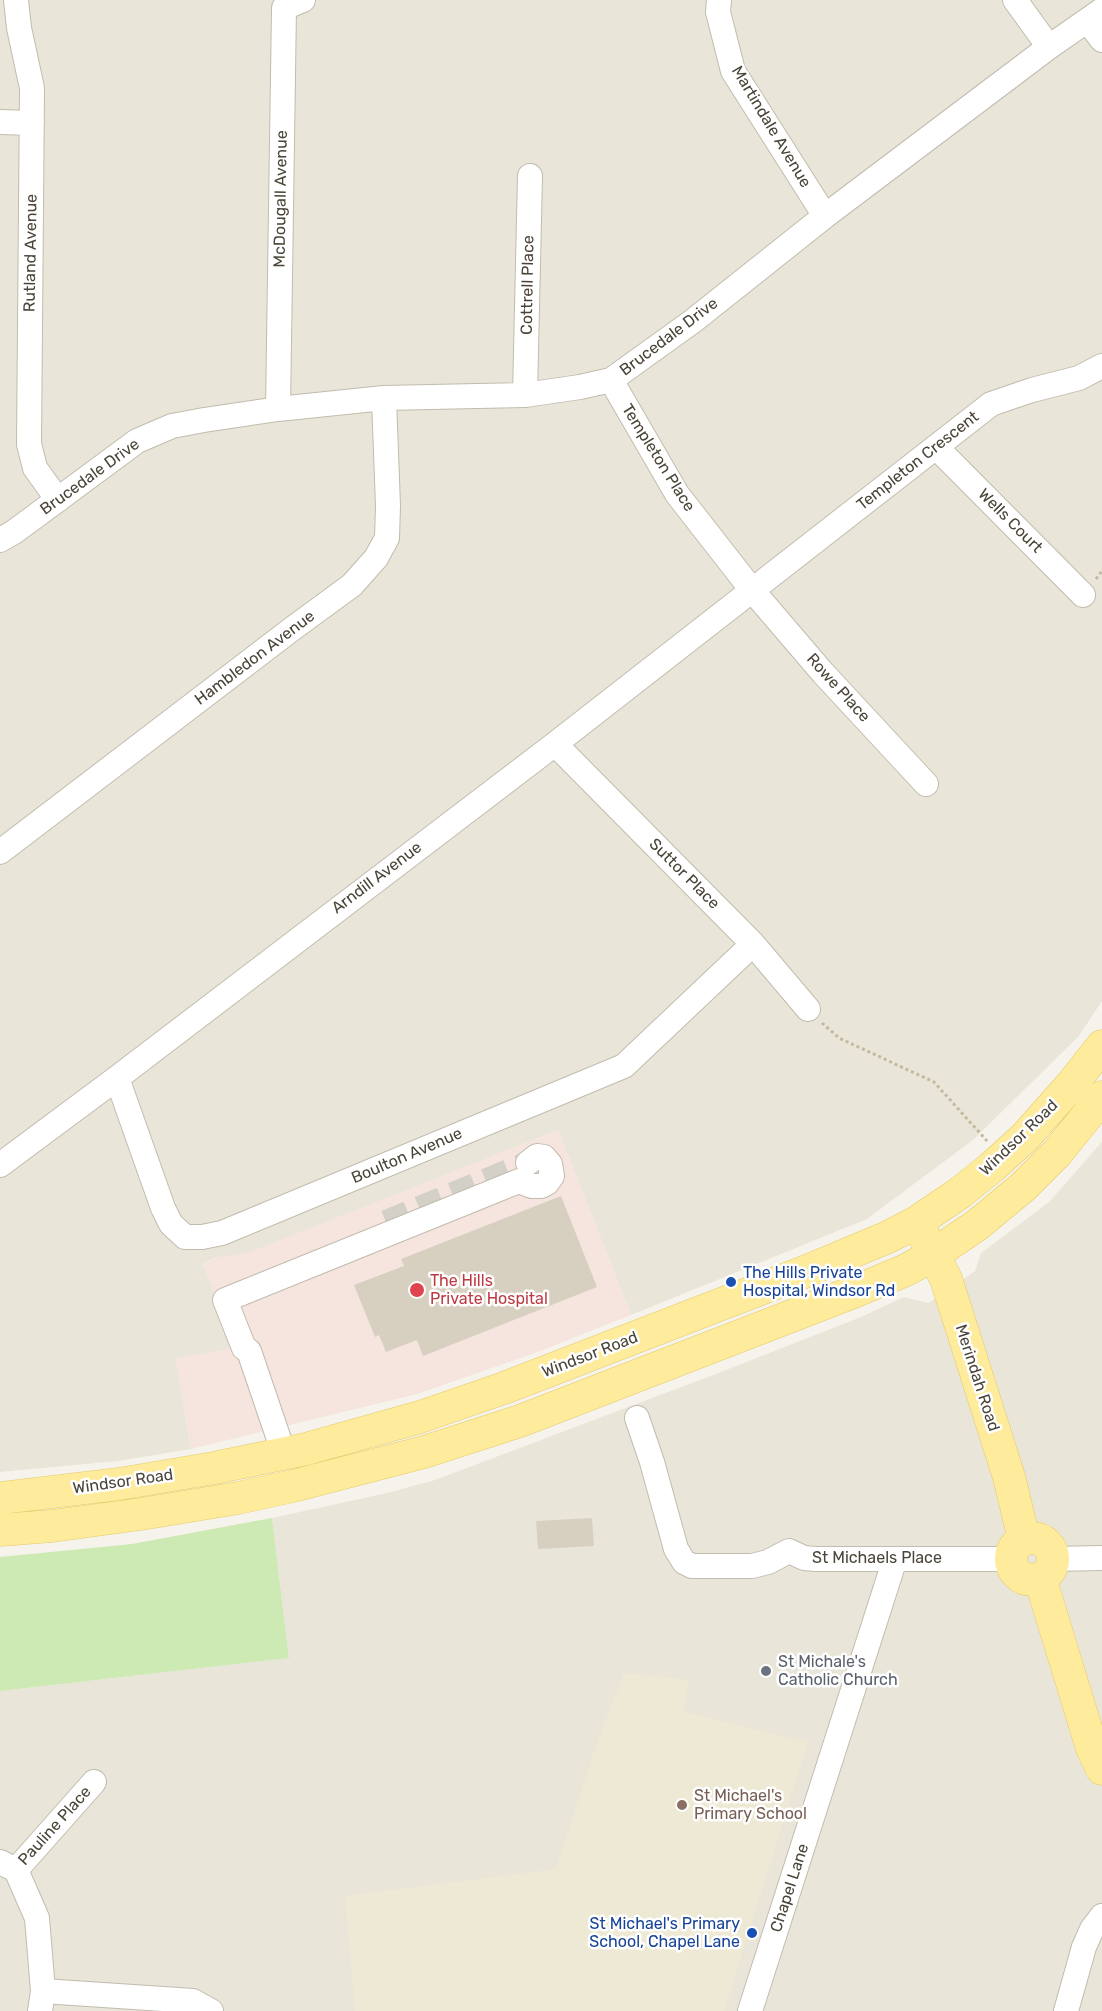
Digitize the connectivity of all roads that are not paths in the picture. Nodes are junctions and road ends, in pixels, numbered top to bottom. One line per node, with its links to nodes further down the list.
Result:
1 (16, 0): 8 (street, Rutland Avenue)
2 (303, 0): 15 (street, McDougall Avenue)
3 (719, 0): 10 (street, Martindale Avenue)
4 (1015, 0): 6 (street)
5 (1097, 24): 6 (street, Brucedale Drive)
6 (1049, 47): 10 (street, Brucedale Drive)
7 (0, 122): 8 (street)
8 (32, 123): 17 (street, Rutland Avenue)
9 (530, 176): 13 (street, Cottrell Place)
10 (825, 216): 12 (street, Brucedale Drive)
11 (1102, 366): 16 (street, Templeton Crescent)
12 (611, 380): 13 (street, Brucedale Drive); 19 (street, Templeton Place)
13 (525, 394): 14 (street, Brucedale Drive)
14 (384, 398): 15 (street, Brucedale Drive); 23 (street, Hambledon Avenue)
15 (278, 410): 17 (street, Brucedale Drive)
16 (936, 447): 19 (street, Templeton Crescent); 20 (street, Wells Court)
17 (58, 500): 18 (street, Brucedale Drive)
18 (0, 540)
19 (752, 590): 21 (street, Arndill Avenue); 22 (street, Rowe Place)
20 (1083, 595)
21 (555, 744): 24 (street, Suttor Place); 27 (street, Arndill Avenue)
22 (926, 783)
23 (0, 852)
24 (753, 944): 25 (street, Suttor Place); 27 (street, Boulton Avenue)
25 (808, 1009)
26 (1102, 1046): 31 (main road, Windsor Road)
27 (117, 1078): 30 (street, Arndill Avenue)
28 (1102, 1097): 32 (main road, Windsor Road)
29 (528, 1163): 34 (street)
30 (0, 1165)
31 (917, 1222): 32 (main road, Merindah Road); 36 (main road, Windsor Road)
32 (933, 1255): 37 (main road, Windsor Road); 41 (main road, Merindah Road)
33 (239, 1307): 34 (street)
34 (249, 1351): 36 (street)
35 (637, 1418): 42 (street, St Michaels Place)
36 (284, 1454): 37 (main road); 38 (main road, Windsor Road); 39 (main road)
37 (374, 1466): 39 (main road, Windsor Road)
38 (0, 1498)
39 (141, 1514): 40 (main road, Windsor Road)
40 (0, 1530)
41 (1017, 1549): 42 (street, St Michaels Place); 44 (main road)
42 (895, 1558): 51 (street, Chapel Lane)
43 (1102, 1558): 44 (street)
44 (1046, 1568): 45 (main road)
45 (1102, 1769)
46 (94, 1782): 47 (street, Pauline Place)
47 (8, 1866): 49 (street)
48 (1102, 1916): 52 (street)
49 (41, 2001): 50 (street)
50 (210, 2011)
51 (750, 2011)
52 (1066, 2011)

